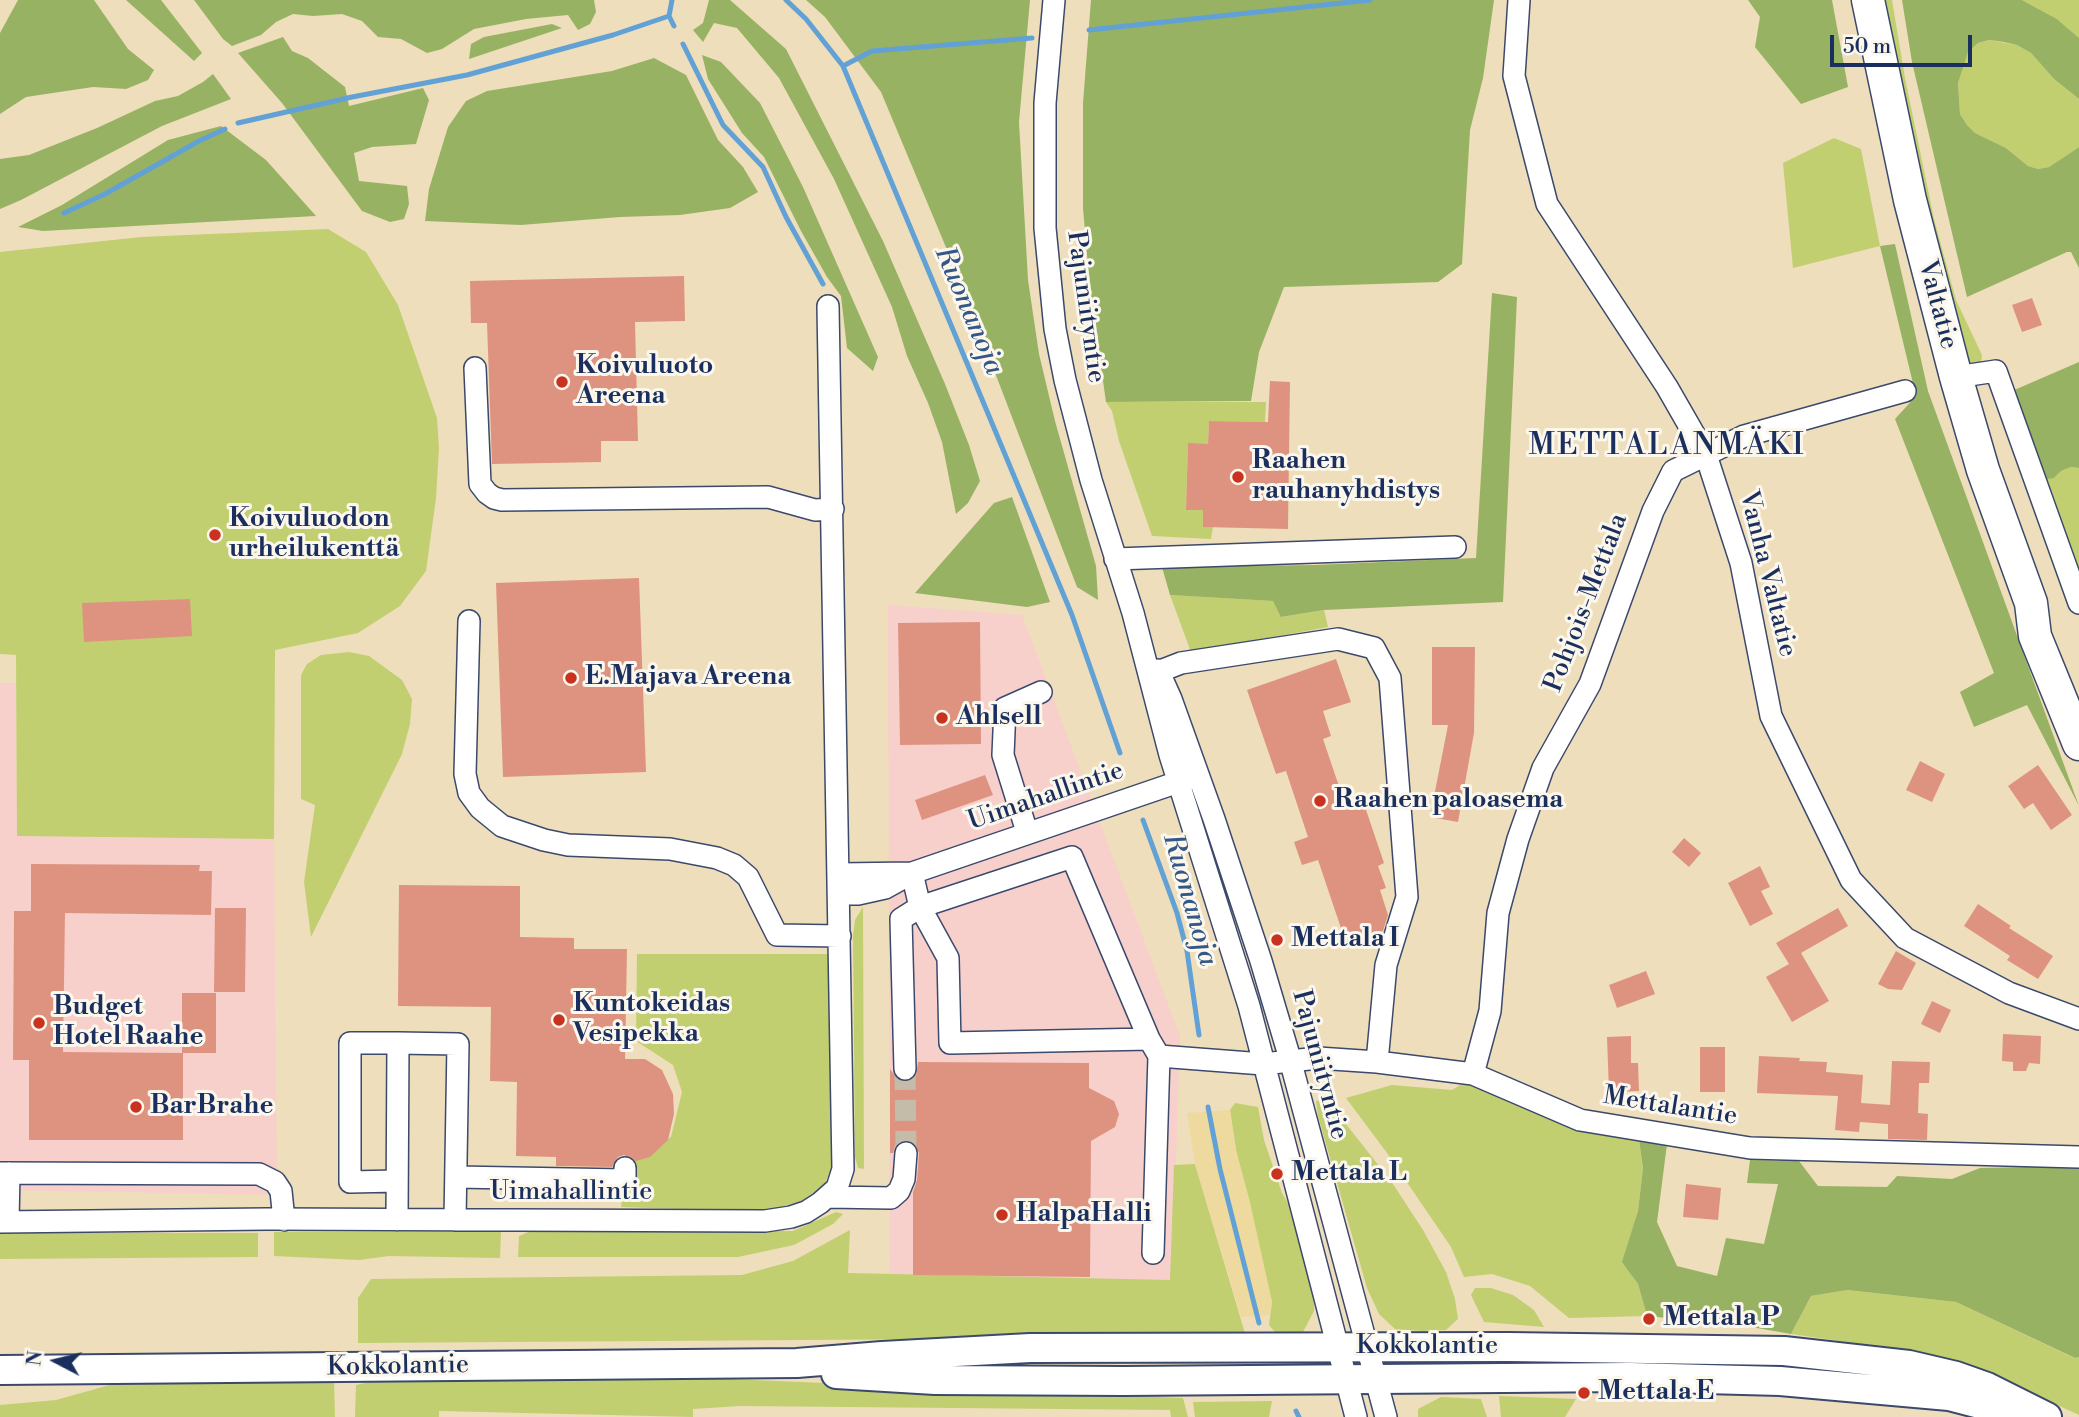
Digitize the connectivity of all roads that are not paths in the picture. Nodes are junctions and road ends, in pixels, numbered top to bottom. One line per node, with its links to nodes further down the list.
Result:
1 (1054, 0): 11 (street, Pajuniityntie)
2 (1518, 0): 8 (street, Vanha Valtatie)
3 (1868, 0): 6 (highway, Valtatie)
4 (828, 306): 9 (street)
5 (475, 368): 9 (street)
6 (1956, 377): 12 (highway, Valtatie); 13 (street)
7 (1905, 391): 8 (street, Pohjois-Mettala)
8 (1706, 455): 28 (street, Vanha Valtatie); 35 (street, Pohjois-Mettala)
9 (833, 509): 25 (street)
10 (1455, 547): 11 (street)
11 (1115, 559): 15 (street, Pajuniityntie)
12 (2031, 603): 16 (highway, Valtatie); 18 (highway, Valtatie)
13 (2079, 604)
14 (469, 621): 27 (street)
15 (1154, 673): 19 (street, Pajuniityntie); 20 (street, Pajuniityntie); 32 (street)
16 (2079, 690)
17 (1041, 692): 22 (street)
18 (2079, 744)
19 (1199, 775): 20 (street, Uimahallintie); 31 (street, Pajuniityntie)
20 (1178, 782): 21 (street, Uimahallintie); 33 (street, Pajuniityntie)
21 (1056, 823): 22 (street, Uimahallintie); 23 (street)
22 (1027, 832): 24 (street, Uimahallintie)
23 (1072, 857): 26 (street); 30 (street)
24 (912, 873): 25 (street, Uimahallintie); 26 (street)
25 (840, 884): 27 (street)
26 (920, 907): 30 (street, Mettalantie); 34 (street)
27 (840, 936): 42 (street)
28 (2079, 1019)
29 (398, 1043): 40 (street); 41 (street); 41 (street)
30 (1154, 1048): 33 (street, Mettalantie); 47 (street)
31 (1290, 1061): 32 (street, Mettalantie); 33 (street, Mettalantie); 48 (street, Pajuniityntie)
32 (1377, 1062): 35 (street, Mettalantie)
33 (1264, 1064): 49 (street, Pajuniityntie)
34 (905, 1069)
35 (1473, 1074): 37 (street, Mettalantie)
36 (906, 1153): 42 (street)
37 (2079, 1157)
38 (625, 1168): 40 (street)
39 (4, 1173): 43 (street); 46 (street)
40 (456, 1177): 45 (street)
41 (397, 1181): 44 (street)
42 (828, 1198): 45 (street, Uimahallintie)
43 (284, 1220): 44 (street, Uimahallintie); 46 (street, Uimahallintie)
44 (397, 1220): 45 (street, Uimahallintie)
45 (455, 1220)
46 (4, 1222)
47 (1153, 1253)
48 (1367, 1347): 49 (main road, Kokkolantie); 52 (street, Pajuniityntie); 56 (main road, Kokkolantie)
49 (1338, 1348): 50 (main road, Kokkolantie); 52 (street, Pajuniityntie)
50 (797, 1363): 51 (main road, Kokkolantie); 52 (main road, Kokkolantie)
51 (0, 1370)
52 (1361, 1381): 53 (street); 54 (street); 55 (main road, Kokkolantie)
53 (1356, 1417)
54 (1386, 1417)
55 (2024, 1417)
56 (2047, 1417)

